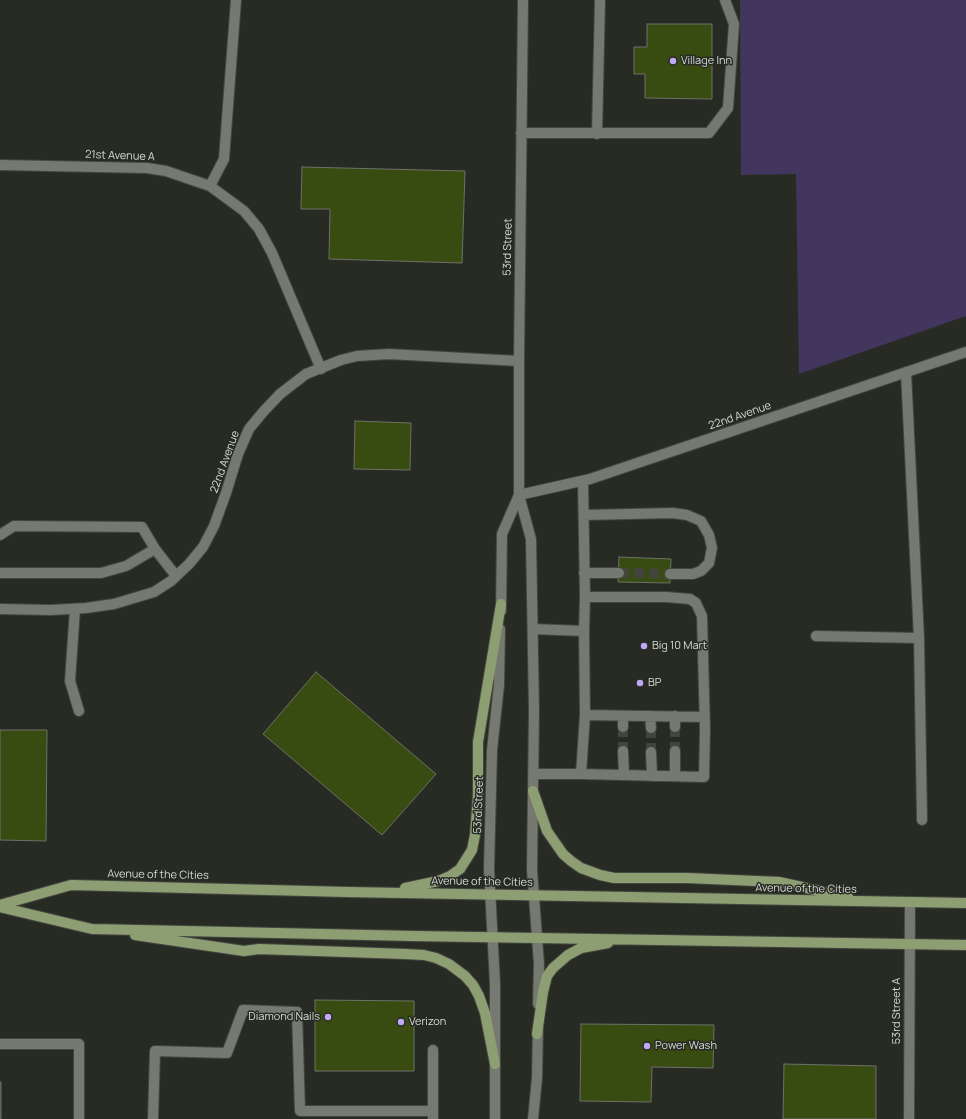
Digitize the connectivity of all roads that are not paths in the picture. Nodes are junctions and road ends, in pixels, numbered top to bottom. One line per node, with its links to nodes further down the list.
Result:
1 (236, 0): 8 (street)
2 (523, 0): 5 (street, 53rd Street)
3 (600, 0): 6 (street)
4 (725, 0): 6 (street)
5 (521, 133): 6 (street); 10 (street, 53rd Street)
6 (597, 134)
7 (0, 165): 8 (street, 21st Avenue A)
8 (210, 186): 11 (street, 21st Avenue A)
9 (966, 352): 12 (street, 22nd Avenue)
10 (518, 361): 11 (street, 22nd Avenue); 14 (street, 53rd Street)
11 (321, 369): 22 (street, 22nd Avenue)
12 (906, 372): 13 (street, 22nd Avenue); 30 (street)
13 (583, 481): 14 (street, 22nd Avenue); 15 (street)
14 (519, 495): 24 (street, 53rd Street); 27 (street, 53rd Street)
15 (584, 515): 19 (street); 21 (street)
16 (0, 535): 17 (street)
17 (155, 549): 18 (street); 22 (street)
18 (0, 573)
19 (584, 573): 20 (street); 23 (street)
20 (619, 573)
21 (670, 574)
22 (176, 576): 26 (street, 22nd Avenue)
23 (585, 597): 28 (street); 36 (street)
24 (501, 604): 50 (main road); 51 (street, 53rd Street)
25 (0, 609): 26 (street, 22nd Avenue)
26 (75, 609): 31 (street)
27 (533, 629): 28 (street); 43 (street, 53rd Street)
28 (584, 631): 32 (street)
29 (816, 636): 30 (street)
30 (919, 638): 49 (street)
31 (79, 711)
32 (584, 715): 33 (street); 44 (street)
33 (623, 716): 34 (street); 37 (street)
34 (650, 716): 35 (street); 39 (street)
35 (675, 716): 36 (street); 38 (street)
36 (704, 717): 47 (street)
37 (623, 727)
38 (675, 727)
39 (651, 728)
40 (623, 751): 45 (street)
41 (675, 751): 47 (street)
42 (651, 752): 46 (street)
43 (533, 774): 44 (street); 48 (street, 53rd Street)
44 (582, 774): 45 (street)
45 (624, 775): 46 (street)
46 (652, 776): 47 (street)
47 (675, 776)
48 (533, 791): 52 (street, 53rd Street); 53 (main road)
49 (922, 820)
50 (385, 892): 51 (main road, Avenue of the Cities); 56 (main road, Avenue of the Cities)
51 (490, 894): 52 (main road, Avenue of the Cities); 58 (street, 53rd Street)
52 (534, 895): 53 (main road, Avenue of the Cities); 59 (street, 53rd Street)
53 (872, 902): 54 (main road, Avenue of the Cities)
54 (910, 902): 55 (main road, Avenue of the Cities); 61 (street, 53rd Street A)
55 (966, 903)
56 (0, 906): 57 (main road, Avenue of the Cities)
57 (92, 929): 58 (main road, Avenue of the Cities); 66 (main road)
58 (492, 937): 59 (main road, Avenue of the Cities); 66 (street, 53rd Street)
59 (537, 937): 60 (main road, Avenue of the Cities); 63 (street, 53rd Street)
60 (630, 939): 61 (main road, Avenue of the Cities); 63 (main road)
61 (910, 944): 62 (main road, Avenue of the Cities); 72 (street, 53rd Street A)
62 (966, 945)
63 (537, 1034): 71 (street, 53rd Street)
64 (0, 1044): 68 (street)
65 (433, 1050): 67 (street)
66 (495, 1064): 70 (street, 53rd Street)
67 (433, 1115): 69 (street)
68 (79, 1119)
69 (153, 1119)
70 (494, 1119)
71 (533, 1119)
72 (909, 1119)

